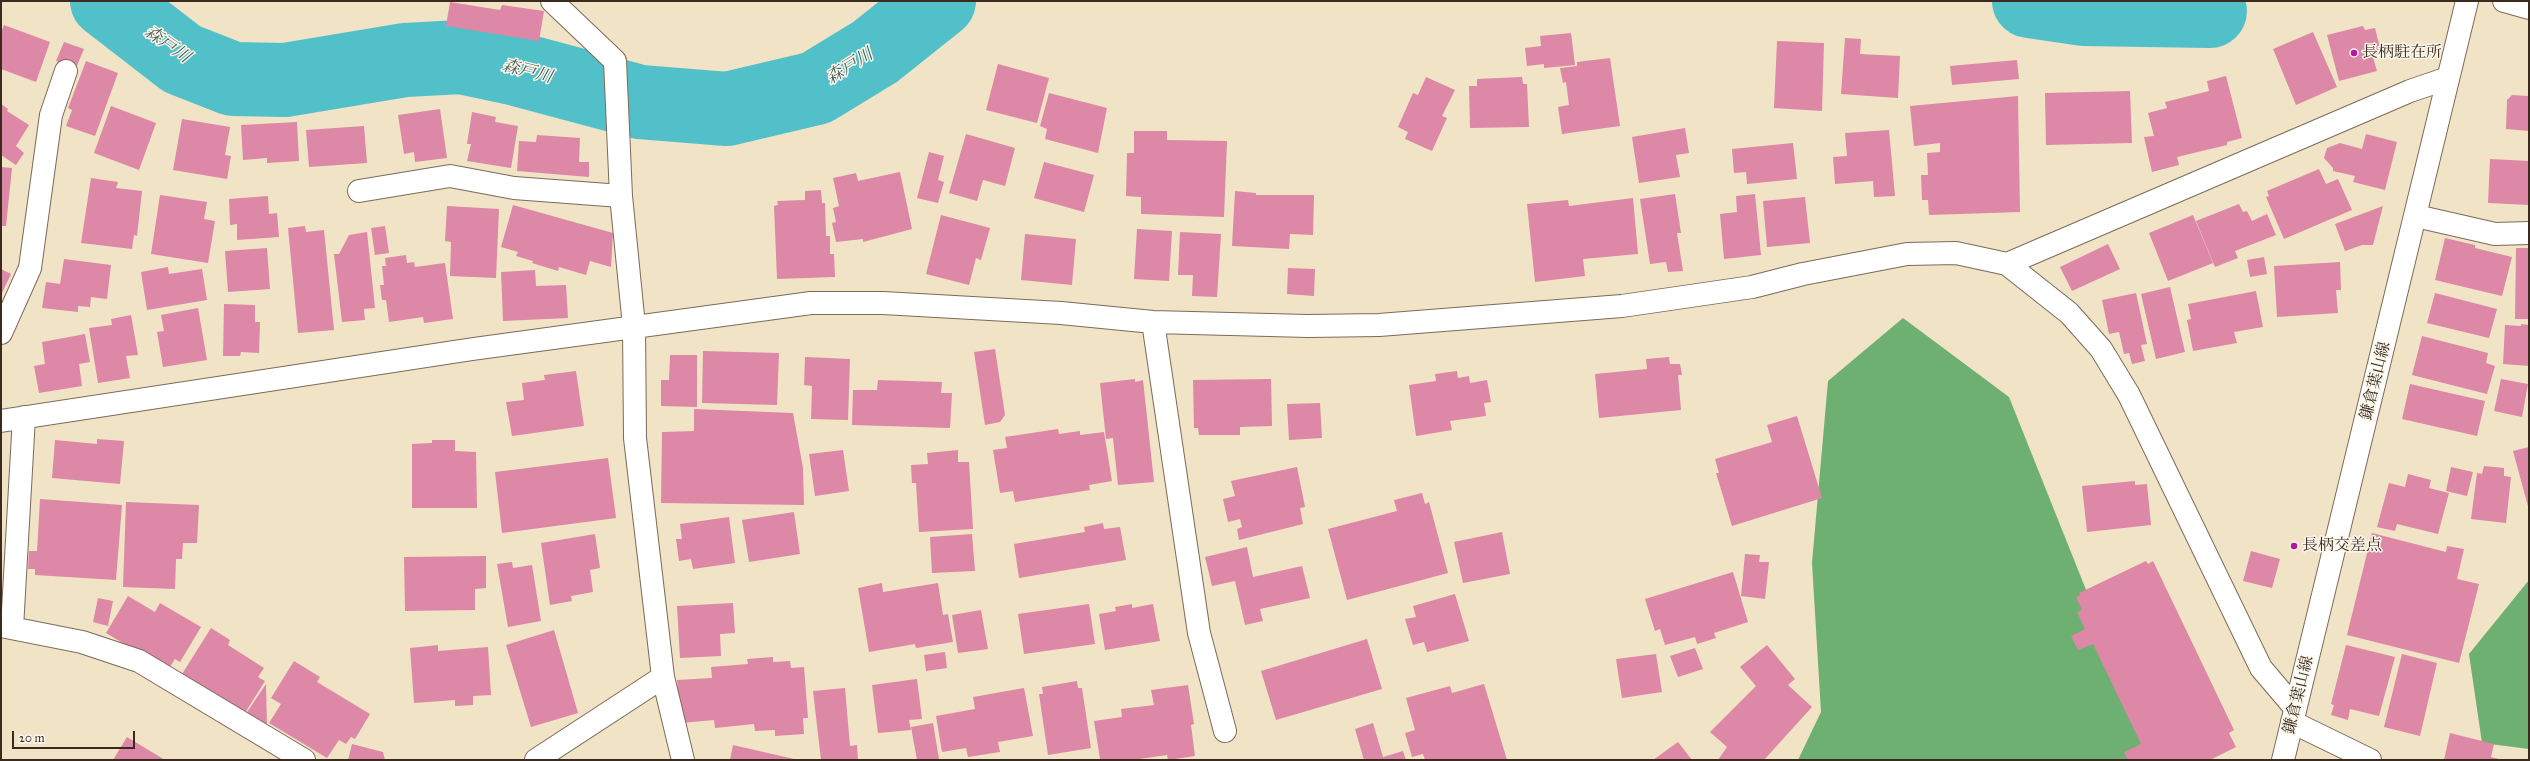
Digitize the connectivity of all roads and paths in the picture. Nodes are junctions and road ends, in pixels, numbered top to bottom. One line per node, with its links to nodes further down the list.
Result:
1 (552, 1): 8 (main road)
2 (2467, 1): 6 (main road, 鎌倉葉山線)
3 (2504, 1): 4 (main road)
4 (2529, 8)
5 (66, 71): 14 (main road)
6 (2448, 78): 9 (main road, 鎌倉葉山線); 11 (main road)
7 (359, 191): 8 (main road)
8 (621, 196): 13 (main road)
9 (2416, 216): 10 (main road); 18 (main road, 鎌倉葉山線)
10 (2529, 233)
11 (2007, 264): 12 (main road); 18 (main road)
12 (1153, 322): 13 (main road); 19 (main road)
13 (634, 326): 15 (main road); 17 (main road)
14 (1, 333)
15 (9, 417): 16 (main road)
16 (6, 627): 20 (main road)
17 (664, 678): 21 (main road); 22 (main road)
18 (2294, 715): 23 (main road, 鎌倉葉山線); 24 (main road)
19 (1225, 731)
20 (304, 760)
21 (536, 760)
22 (683, 760)
23 (2283, 760)
24 (2370, 760)

